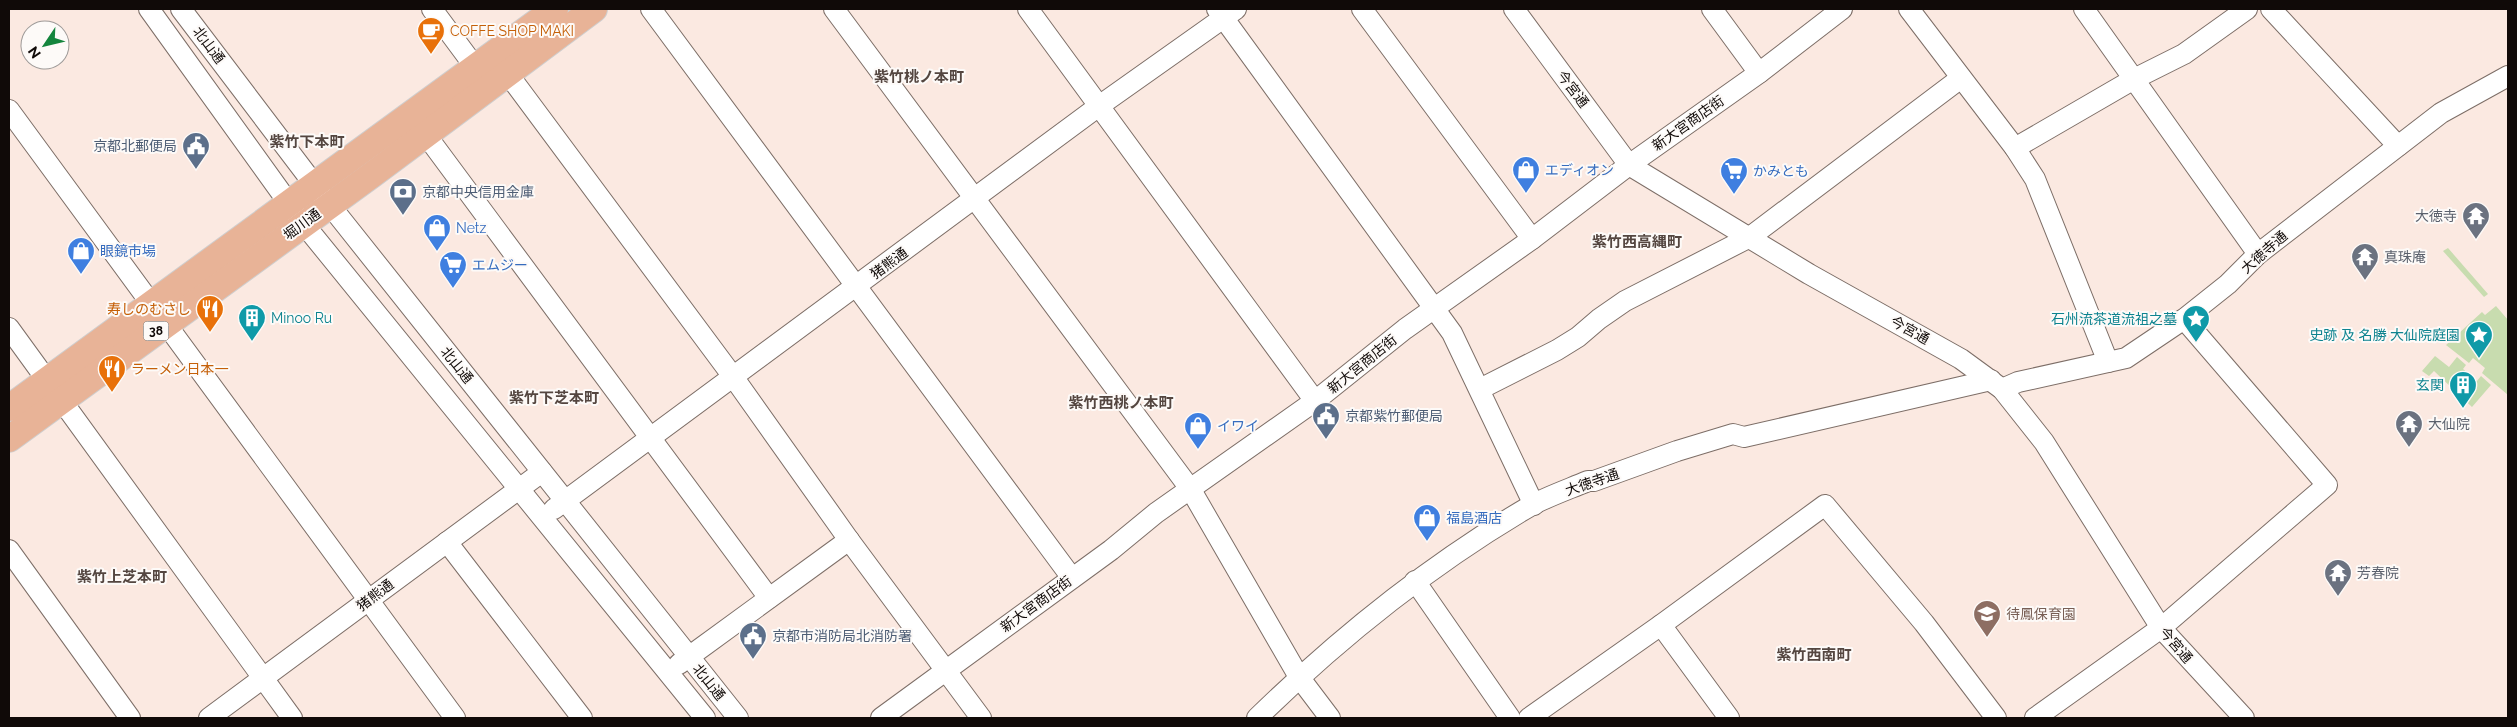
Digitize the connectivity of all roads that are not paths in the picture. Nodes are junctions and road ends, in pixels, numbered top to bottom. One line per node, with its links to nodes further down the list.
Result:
1 (149, 9): 32 (street, 北山通)
2 (181, 9): 30 (street, 北山通)
3 (432, 9): 18 (street)
4 (555, 9): 18 (main road, 堀川通 / 38)
5 (594, 9): 20 (main road, 堀川通 / 38)
6 (650, 9): 36 (street)
7 (834, 9): 31 (street)
8 (1028, 9): 24 (street)
9 (1362, 9): 34 (street)
10 (1514, 9): 29 (street, 今宮通)
11 (1712, 9): 19 (street)
12 (1842, 9): 19 (street, 新大宮商店街)
13 (1908, 9): 22 (street)
14 (2084, 9): 23 (street)
15 (2247, 9): 23 (street)
16 (2271, 9): 27 (street)
17 (1226, 12): 24 (street, 猪熊通); 37 (street)
18 (475, 67): 20 (street); 30 (main road, 堀川通 / 38)
19 (1758, 73): 29 (street, 新大宮商店街)
20 (508, 74): 26 (main road, 堀川通 / 38); 42 (street)
21 (2508, 76): 27 (street, 大徳寺通)
22 (1960, 78): 28 (street); 33 (street)
23 (2134, 79): 28 (street); 35 (street)
24 (1099, 106): 31 (street, 猪熊通); 47 (street)
25 (9, 110): 38 (street)
26 (426, 134): 30 (main road, 堀川通 / 38); 51 (street)
27 (2398, 146): 35 (street, 大徳寺通)
28 (2015, 148): 41 (street)
29 (1629, 165): 33 (street, 今宮通); 34 (street, 新大宮商店街)
30 (321, 195): 32 (main road, 堀川通 / 38); 46 (street, 北山通)
31 (975, 200): 36 (street, 猪熊通); 54 (street)
32 (296, 213): 38 (main road, 堀川通 / 38); 49 (street, 北山通)
33 (1750, 237): 43 (street, 今宮通); 44 (street)
34 (1532, 239): 37 (street, 新大宮商店街)
35 (2258, 254): 39 (street, 大徳寺通)
36 (858, 286): 42 (street, 猪熊通); 61 (street)
37 (1435, 307): 44 (street); 47 (street, 新大宮商店街)
38 (158, 314): 45 (main road, 堀川通 / 38); 64 (street)
39 (2184, 320): 41 (street, 大徳寺通); 66 (street)
40 (9, 328): 45 (street)
41 (2108, 362): 43 (street, 大徳寺通)
42 (734, 378): 51 (street, 猪熊通); 58 (street)
43 (1997, 384): 56 (street, 大徳寺通); 66 (street, 今宮通)
44 (1480, 389): 56 (street)
45 (54, 390): 48 (main road, 堀川通 / 38); 50 (main road, 堀川通 / 38); 71 (street)
46 (481, 396): 49 (street); 52 (street, 北山通)
47 (1315, 401): 54 (street, 新大宮商店街)
48 (9, 408)
49 (458, 413): 53 (street, 北山通)
50 (9, 439)
51 (649, 439): 55 (street, 猪熊通); 63 (street)
52 (542, 472): 53 (street, 猪熊通); 55 (street, 北山通)
53 (519, 489): 57 (street, 北山通); 59 (street, 猪熊通)
54 (1191, 490): 61 (street, 新大宮商店街); 70 (street)
55 (565, 501): 57 (street, 猪熊通); 67 (street, 北山通)
56 (1534, 504): 62 (street, 大徳寺通)
57 (542, 518): 69 (street, 北山通)
58 (849, 540): 63 (street); 68 (street)
59 (447, 542): 64 (street, 猪熊通); 77 (street)
60 (9, 550): 73 (street)
61 (1072, 578): 68 (street, 新大宮商店街)
62 (1415, 580): 70 (street, 大徳寺通); 84 (street)
63 (769, 598): 67 (street)
64 (368, 600): 71 (street, 猪熊通); 76 (street)
65 (1661, 625): 85 (street); 86 (street); 87 (street)
66 (2161, 628): 72 (street, 今宮通); 88 (street)
67 (689, 657): 69 (street); 79 (street, 北山通)
68 (945, 670): 80 (street, 新大宮商店街); 81 (street)
69 (668, 672): 78 (street, 北山通)
70 (1298, 677): 82 (street, 大徳寺通); 83 (street)
71 (264, 678): 74 (street, 猪熊通); 75 (street)
72 (2222, 709): 89 (street, 今宮通)
73 (130, 718)
74 (209, 718)
75 (292, 718)
76 (455, 718)
77 (582, 718)
78 (705, 718)
79 (738, 718)
80 (882, 718)
81 (981, 718)
82 (1257, 718)
83 (1330, 718)
84 (1510, 718)
85 (1529, 718)
86 (1729, 718)
87 (1996, 718)
88 (2035, 718)
89 (2244, 718)

